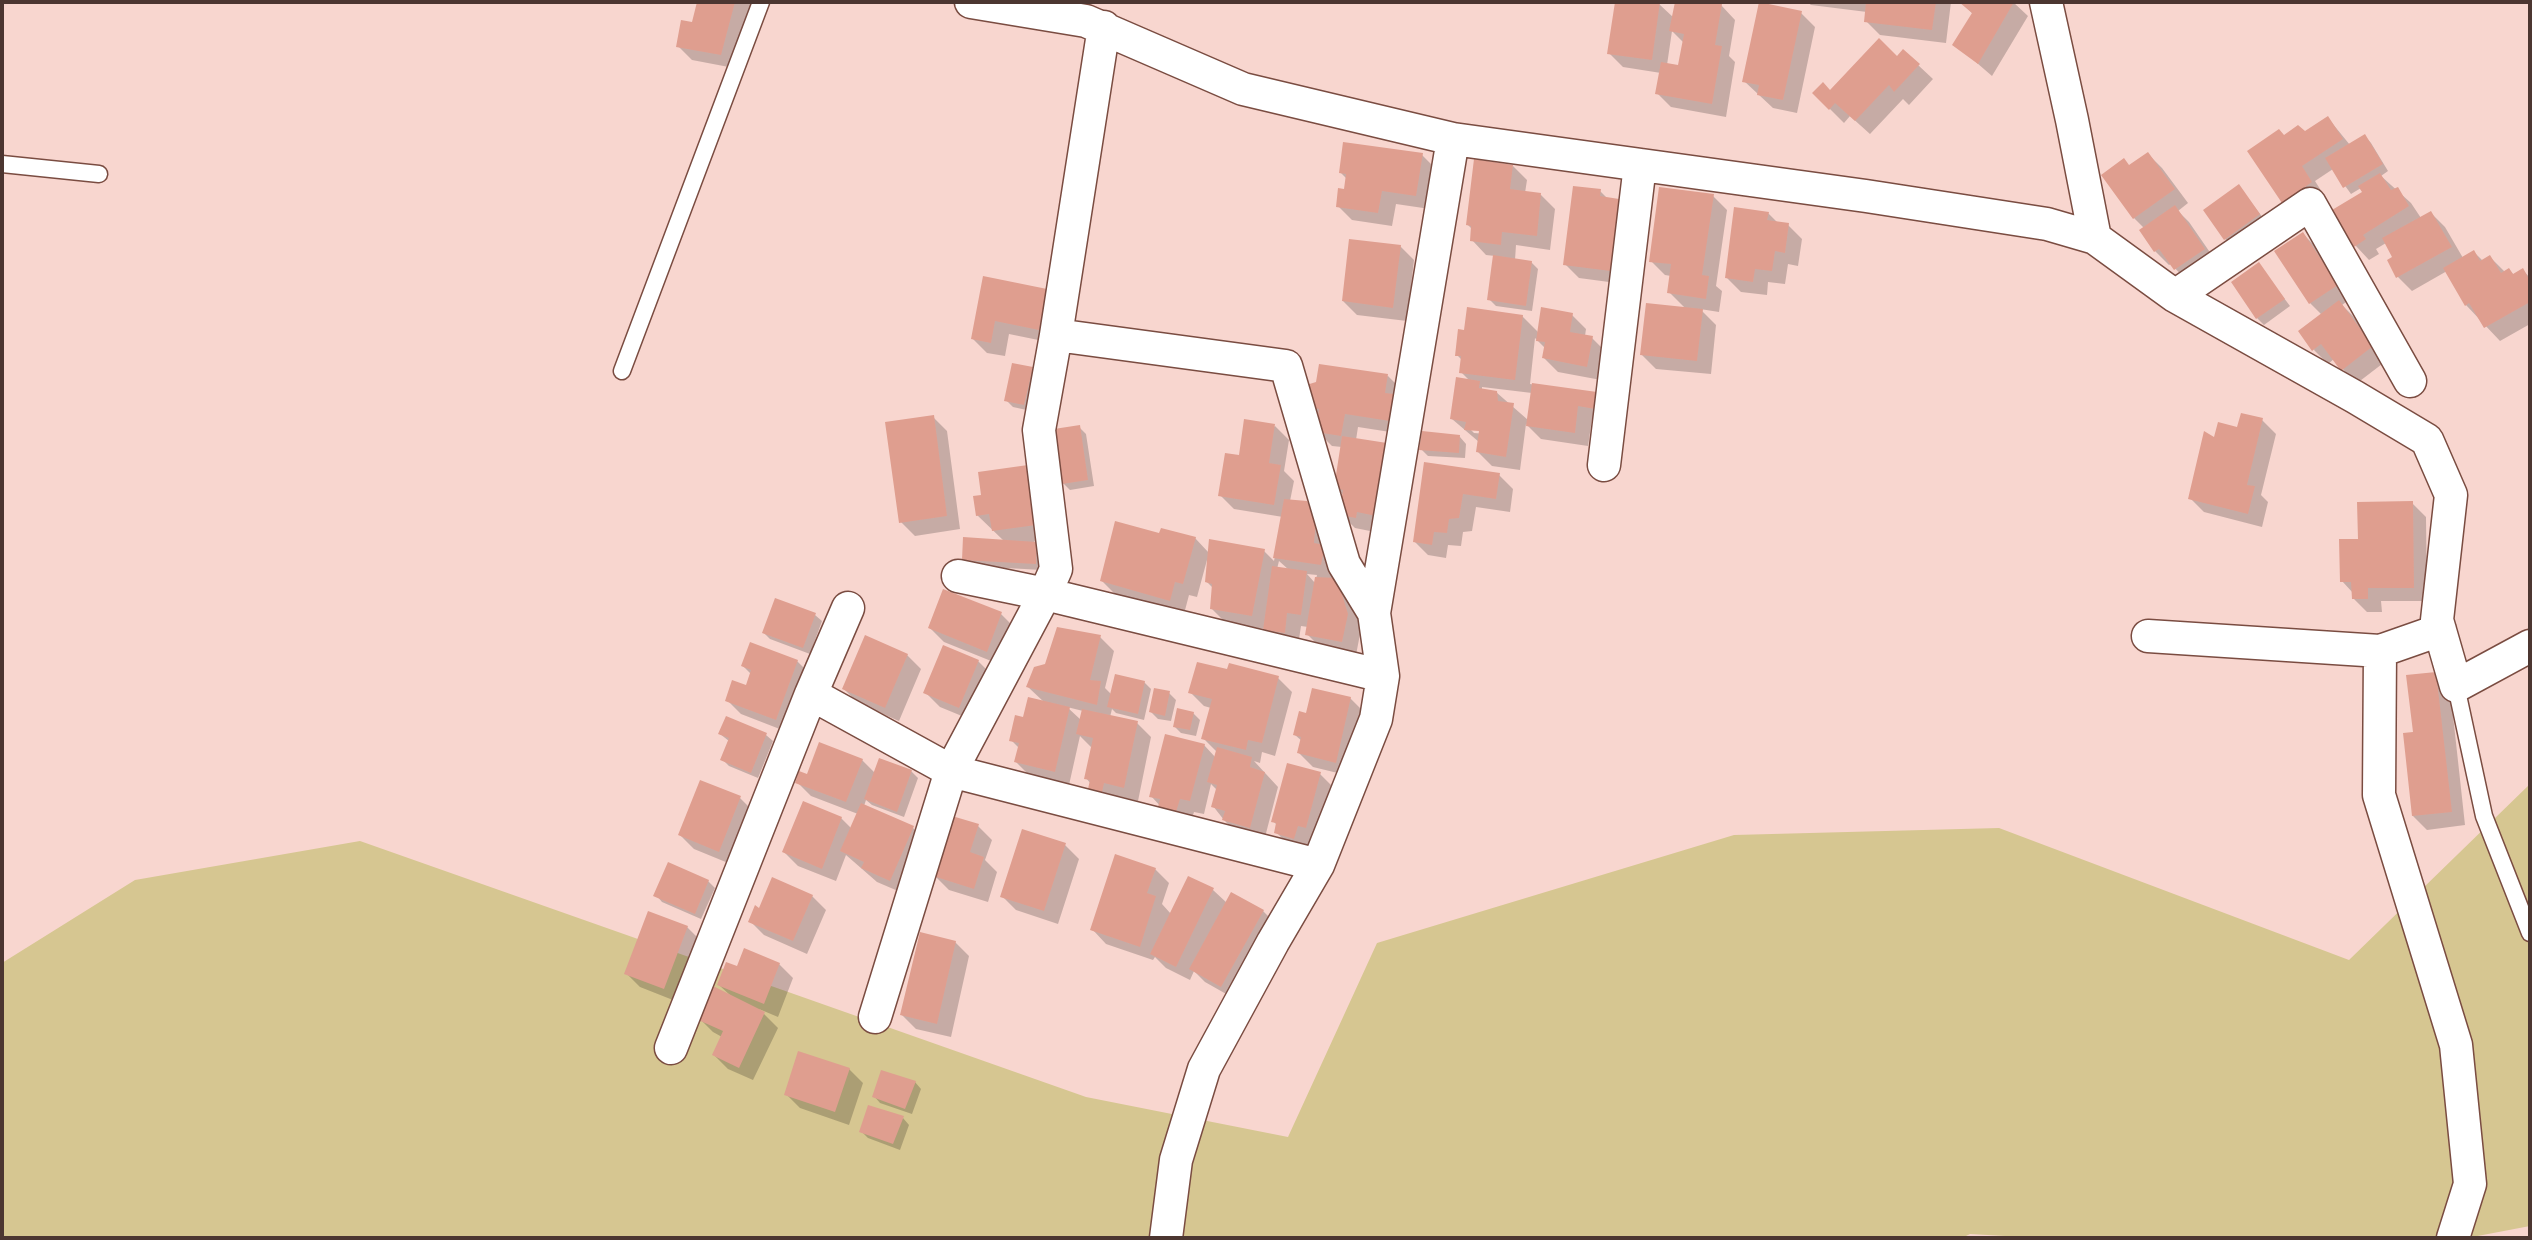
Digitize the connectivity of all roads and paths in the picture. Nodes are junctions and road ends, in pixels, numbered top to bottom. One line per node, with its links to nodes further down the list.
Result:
1 (761, 2): 12 (lane)
2 (971, 2): 4 (street)
3 (2046, 2): 9 (street)
4 (1092, 17): 5 (street); 11 (street)
5 (1453, 139): 7 (street); 18 (street)
6 (2, 164): 8 (lane)
7 (1640, 165): 9 (street); 14 (street)
8 (99, 174)
9 (2095, 238): 10 (street)
10 (2175, 296): 13 (street); 19 (street)
11 (1056, 335): 16 (street); 18 (street)
12 (622, 371)
13 (2410, 381)
14 (1604, 464)
15 (958, 576): 16 (street)
16 (1045, 594): 23 (street); 26 (street)
17 (848, 608): 25 (street)
18 (1374, 612): 23 (street)
19 (2440, 630): 22 (street); 24 (street)
20 (2148, 636): 22 (street)
21 (2530, 646): 24 (street)
22 (2380, 651): 32 (street)
23 (1382, 676): 27 (street)
24 (2456, 686): 28 (lane)
25 (811, 694): 26 (street); 30 (street)
26 (951, 771): 27 (street); 29 (street)
27 (1318, 865): 31 (street)
28 (2530, 933)
29 (875, 1017)
30 (671, 1048)
31 (1166, 1238)
32 (2453, 1238)

